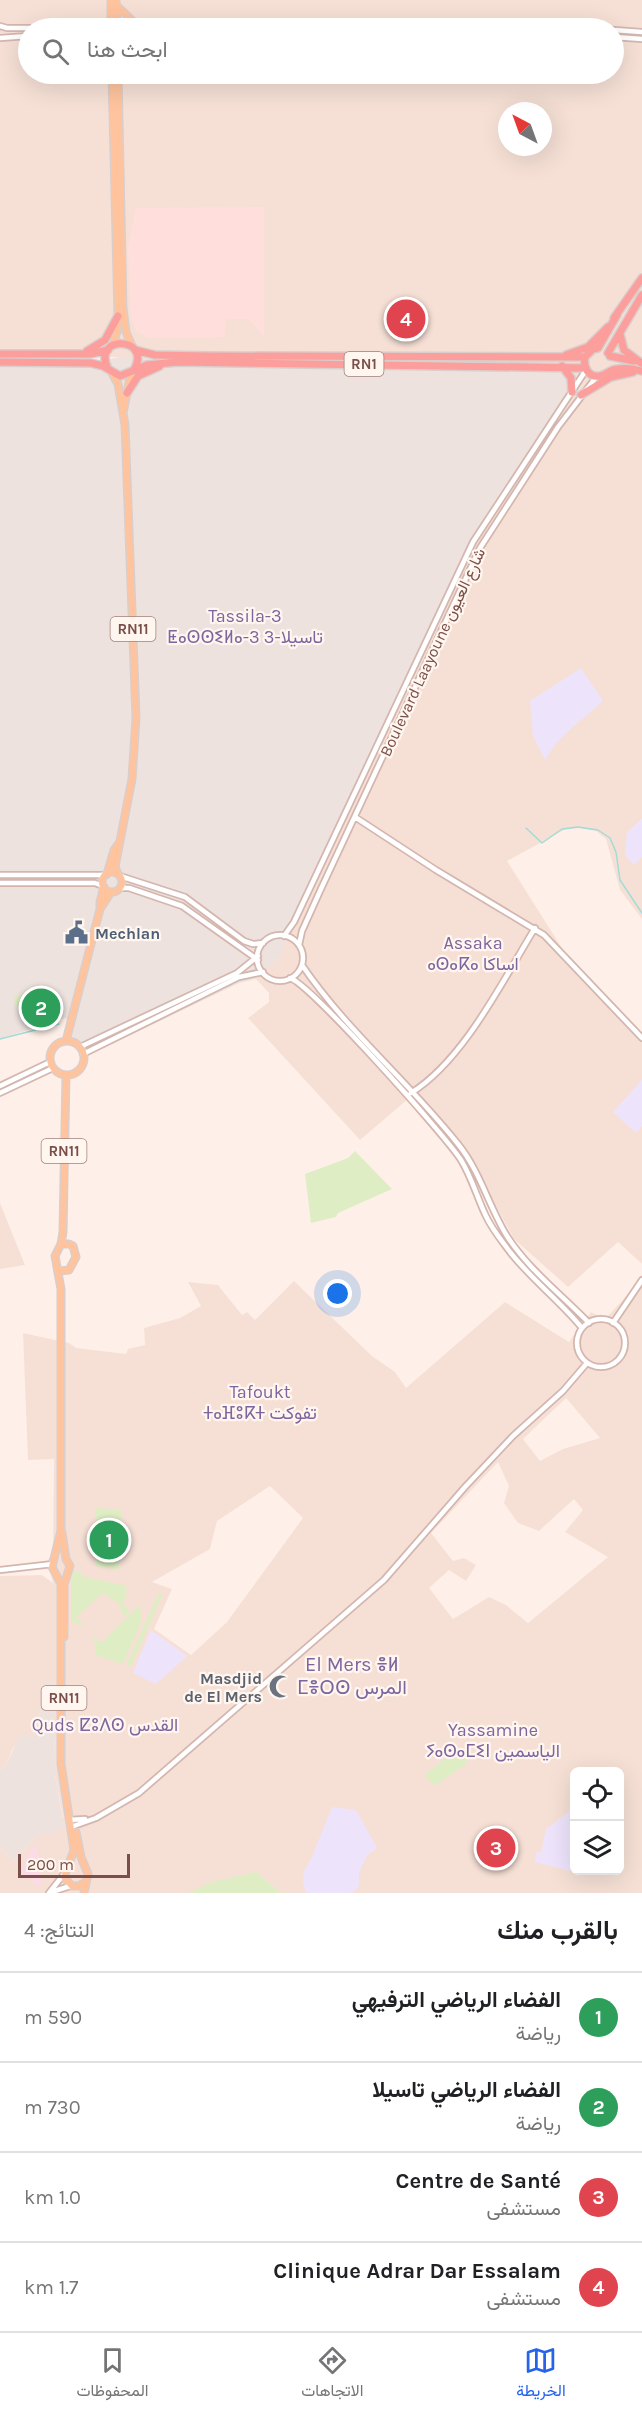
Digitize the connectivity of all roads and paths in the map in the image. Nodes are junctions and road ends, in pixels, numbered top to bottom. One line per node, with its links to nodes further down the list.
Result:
1 (114, 2): 2 (main road); 3 (main road); 4 (main road)
2 (110, 18)
3 (117, 18)
4 (130, 18)
5 (0, 26): 6 (street)
6 (7, 28): 7 (street); 10 (street)
7 (18, 28)
8 (624, 31): 9 (street)
9 (642, 32)
10 (6, 36): 11 (street); 12 (street)
11 (18, 36)
12 (0, 38)
13 (624, 38): 14 (street)
14 (642, 39)
15 (112, 84): 20 (main road)
16 (118, 84): 23 (main road)
17 (642, 278): 19 (highway)
18 (642, 295): 21 (highway)
19 (617, 315): 24 (highway); 29 (highway)
20 (118, 316): 22 (main road); 26 (highway)
21 (622, 328): 27 (highway); 32 (highway)
22 (110, 348): 23 (highway, RN1); 26 (highway, RN1); 36 (highway)
23 (133, 348): 29 (highway, RN1); 37 (highway)
24 (598, 348): 27 (highway); 28 (highway)
25 (0, 354): 26 (highway, RN1)
26 (76, 354)
27 (609, 355): 32 (highway); 35 (highway)
28 (585, 357): 29 (highway, RN1); 34 (highway)
29 (552, 358)
30 (0, 362): 36 (highway, RN1)
31 (177, 362): 33 (highway, RN1); 37 (highway, RN1); 41 (highway)
32 (642, 363)
33 (562, 366): 34 (highway, RN1); 40 (highway)
34 (586, 369): 39 (highway, RN1); 40 (street, Boulevard Laayoune شارع العيون)
35 (609, 370): 38 (highway); 39 (highway)
36 (110, 371): 37 (highway, RN1); 43 (main road, RN11)
37 (133, 371): 41 (main road, RN11)
38 (642, 371): 42 (highway)
39 (597, 376): 42 (street, Boulevard Laayoune شارع العيون)
40 (572, 392): 55 (street, Boulevard Laayoune شارع العيون)
41 (127, 393): 43 (main road, RN11)
42 (581, 395): 44 (street, Boulevard Laayoune شارع العيون)
43 (123, 414): 45 (main road, RN11)
44 (355, 817): 54 (street); 57 (street, Boulevard Laayoune شارع العيون)
45 (119, 843): 46 (main road, RN11); 48 (main road, RN11)
46 (107, 874): 47 (street); 48 (main road); 50 (main road, RN11)
47 (0, 875)
48 (119, 875): 51 (main road, RN11); 56 (street)
49 (0, 883): 50 (street)
50 (104, 887): 52 (main road); 53 (main road, RN11)
51 (120, 888): 52 (main road); 58 (street)
52 (111, 892): 53 (main road, RN11)
53 (100, 909): 63 (main road, RN11)
54 (535, 928): 62 (street); 69 (street)
55 (284, 936): 56 (street); 57 (street)
56 (263, 943): 58 (street)
57 (299, 945): 59 (street)
58 (257, 958): 60 (street); 64 (street)
59 (302, 965): 61 (street); 69 (street)
60 (263, 972): 61 (street); 65 (street)
61 (290, 978): 71 (street)
62 (642, 1038)
63 (66, 1041): 64 (main road); 66 (main road, RN11)
64 (80, 1047): 65 (main road)
65 (84, 1054): 67 (main road)
66 (51, 1065): 67 (main road); 68 (street); 70 (street)
67 (66, 1075): 72 (main road, RN11)
68 (0, 1086)
69 (413, 1092): 71 (street); 79 (street)
70 (0, 1093)
71 (406, 1096): 81 (street)
72 (63, 1226): 73 (main road, RN11); 74 (main road, RN11)
73 (61, 1244): 74 (main road); 76 (main road, RN11)
74 (69, 1244): 75 (main road, RN11)
75 (69, 1270): 76 (main road); 78 (main road, RN11)
76 (60, 1271): 78 (main road, RN11)
77 (642, 1280): 80 (street)
78 (62, 1289): 83 (main road, RN11)
79 (589, 1323): 80 (street); 81 (street)
80 (613, 1323): 82 (street)
81 (582, 1328): 82 (street)
82 (587, 1363): 88 (street)
83 (61, 1530): 84 (main road, RN11); 85 (main road, RN11)
84 (66, 1559): 85 (main road); 87 (main road, RN11)
85 (54, 1567): 86 (street); 87 (main road); 88 (main road, RN11)
86 (0, 1570)
87 (67, 1573): 88 (main road, RN11)
88 (72, 1823): 89 (main road, RN11); 90 (main road, RN11)
89 (69, 1866): 90 (main road); 91 (main road, RN11)
90 (84, 1867): 92 (main road, RN11)
91 (64, 1874): 93 (main road); 94 (street)
92 (85, 1882): 93 (main road); 96 (main road, RN11)
93 (71, 1886): 94 (street); 95 (main road)
94 (49, 1893)
95 (76, 1893)
96 (84, 1893)

